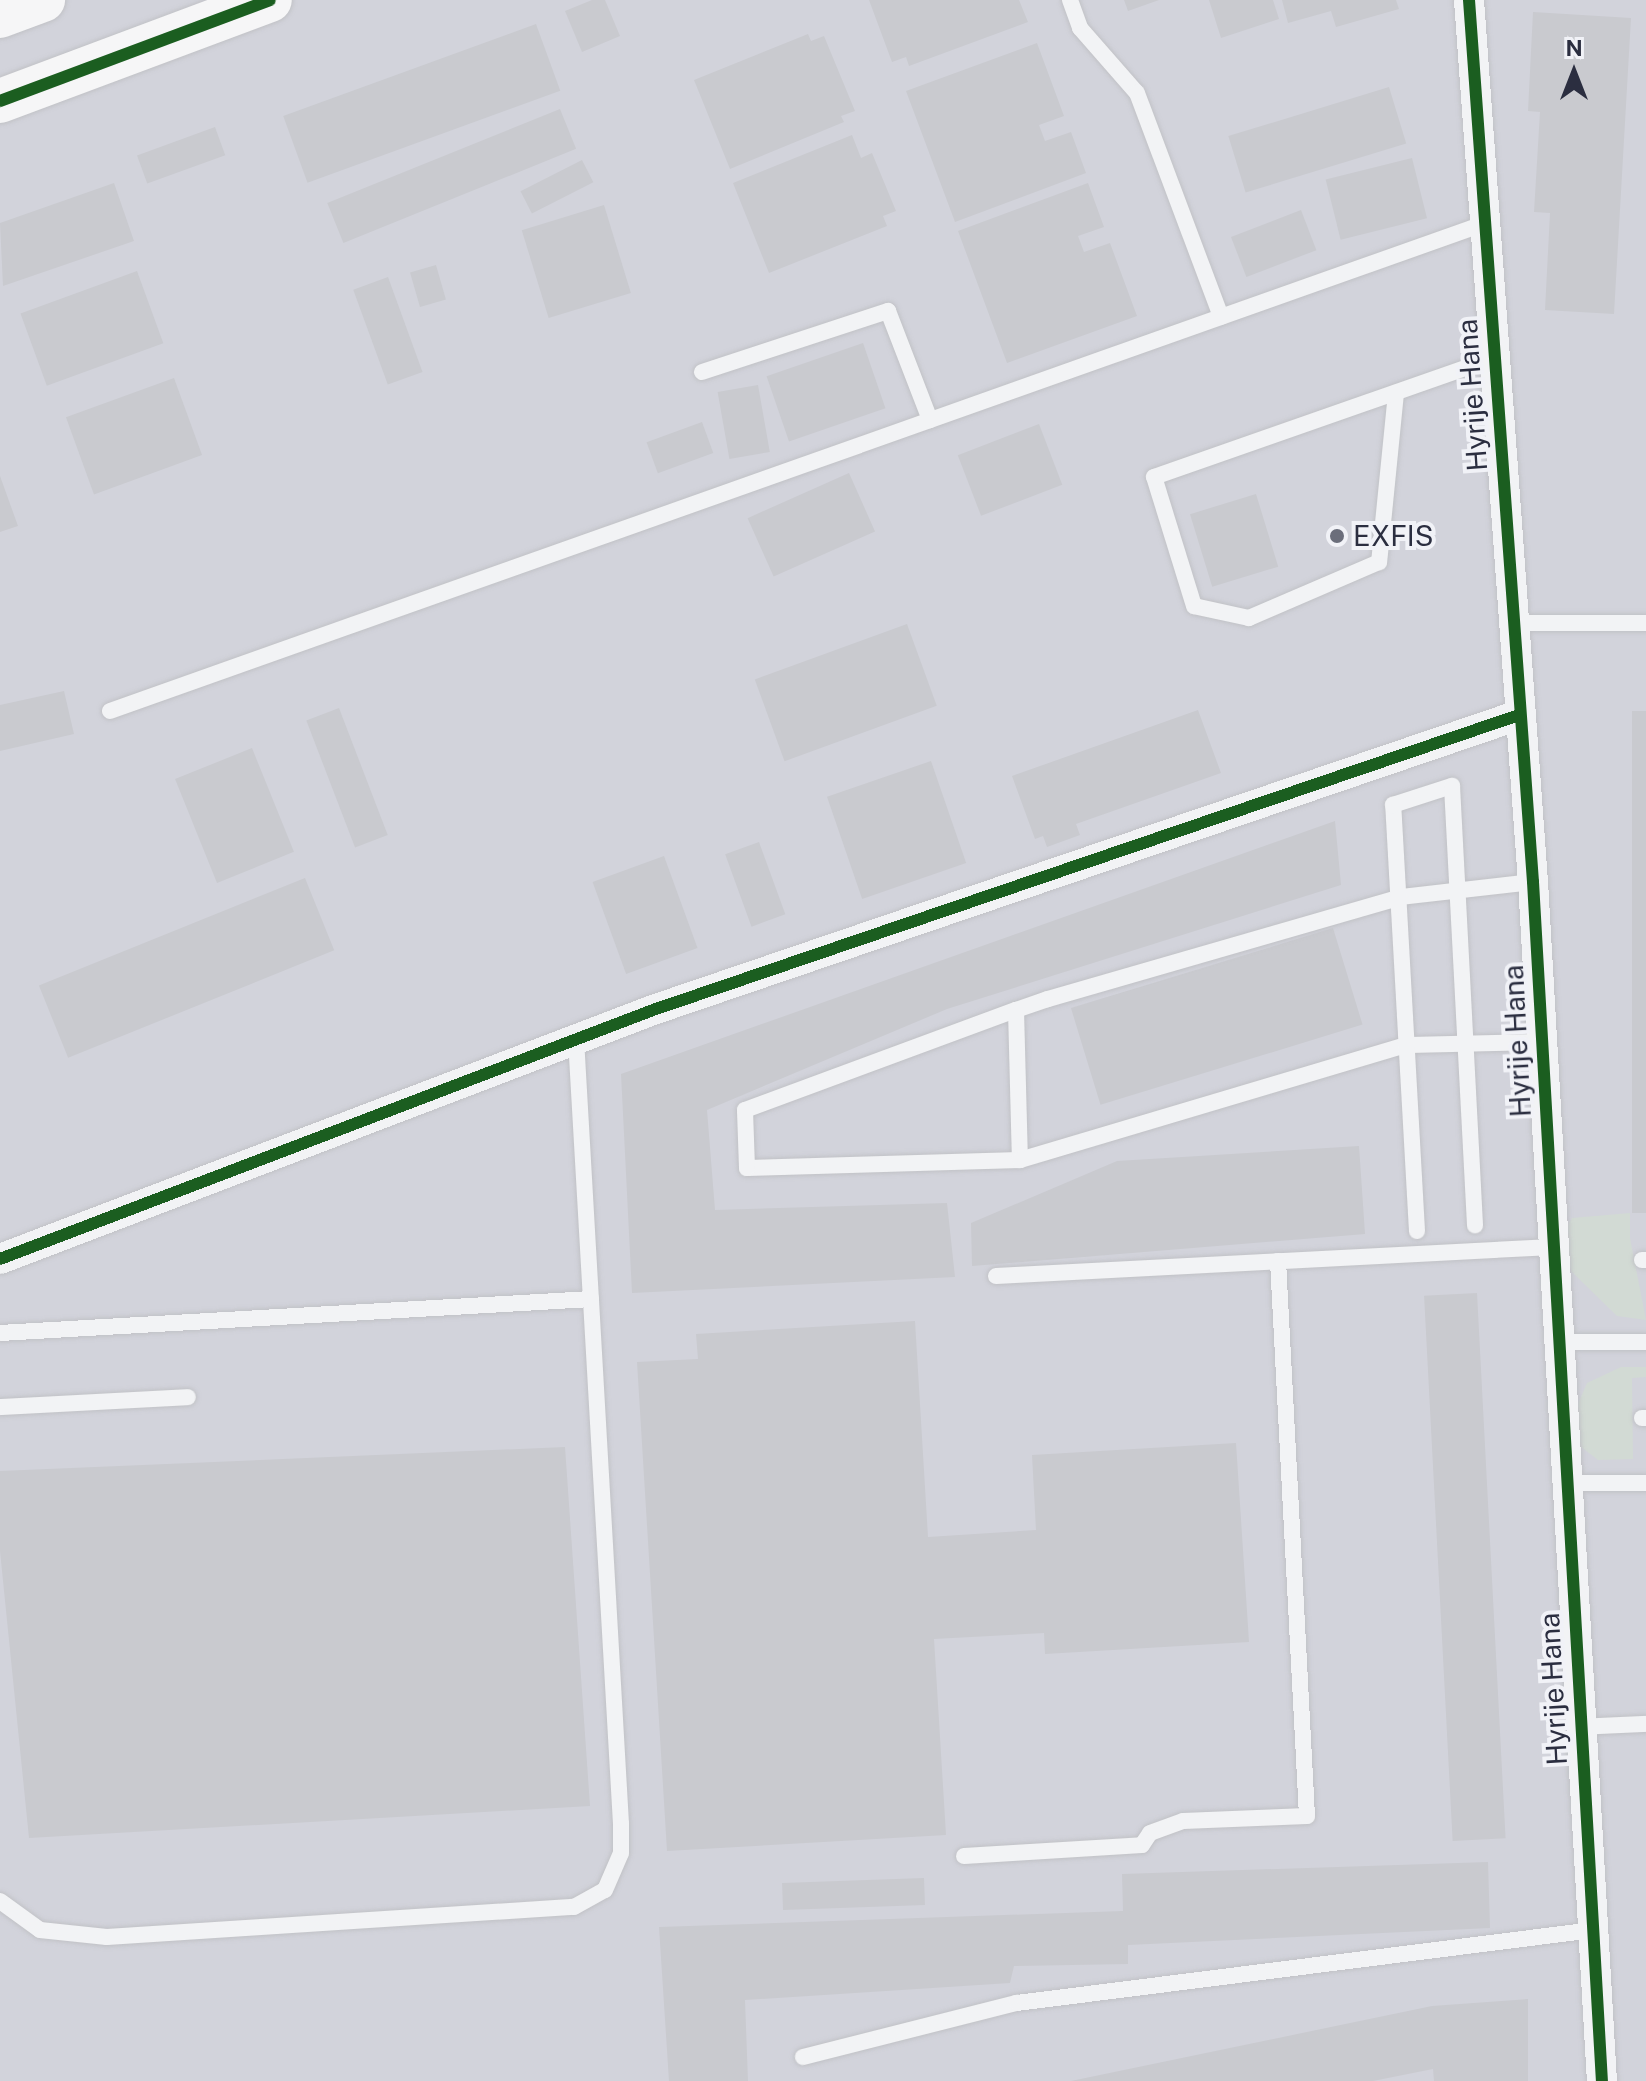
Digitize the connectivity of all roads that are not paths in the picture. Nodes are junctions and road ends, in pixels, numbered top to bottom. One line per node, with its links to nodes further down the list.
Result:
1 (43, 0): 5 (highway)
2 (270, 0): 6 (highway)
3 (1070, 0): 8 (lane)
4 (1469, 0): 7 (street, Hyrije Hana)
5 (0, 16)
6 (0, 101)
7 (1486, 223): 8 (lane); 9 (street, Hyrije Hana)
8 (1221, 317): 12 (lane)
9 (1494, 358): 11 (lane); 13 (street, Hyrije Hana)
10 (702, 372): 12 (lane)
11 (1396, 393): 11 (lane)
12 (930, 420): 15 (lane)
13 (1512, 623): 14 (lane); 16 (street, Hyrije Hana)
14 (1646, 623)
15 (110, 711)
16 (1519, 715): 17 (street, Hyrije Hana); 21 (street)
17 (1533, 882): 18 (lane); 22 (street, Hyrije Hana)
18 (1461, 884): 19 (lane); 19 (lane); 23 (lane)
19 (1401, 897): 20 (lane); 24 (lane)
20 (1016, 1010): 25 (lane); 25 (lane)
21 (576, 1039): 29 (street); 32 (lane)
22 (1541, 1042): 23 (lane); 28 (street, Hyrije Hana)
23 (1466, 1044): 24 (lane); 26 (lane)
24 (1406, 1045): 25 (lane); 27 (lane)
25 (1020, 1160)
26 (1475, 1225)
27 (1417, 1231)
28 (1552, 1247): 30 (lane); 34 (street, Hyrije Hana)
29 (0, 1259)
30 (1278, 1261): 31 (lane); 42 (lane)
31 (996, 1276)
32 (591, 1299): 33 (lane); 43 (lane)
33 (0, 1333)
34 (1558, 1342): 35 (lane); 38 (street, Hyrije Hana)
35 (1646, 1342)
36 (188, 1397): 37 (lane)
37 (0, 1407)
38 (1566, 1483): 39 (lane); 41 (street, Hyrije Hana)
39 (1646, 1483)
40 (1646, 1724): 41 (lane)
41 (1579, 1727): 44 (street, Hyrije Hana)
42 (964, 1856)
43 (0, 1901)
44 (1593, 1930): 45 (lane); 46 (street, Hyrije Hana)
45 (803, 2057)
46 (1602, 2081)

